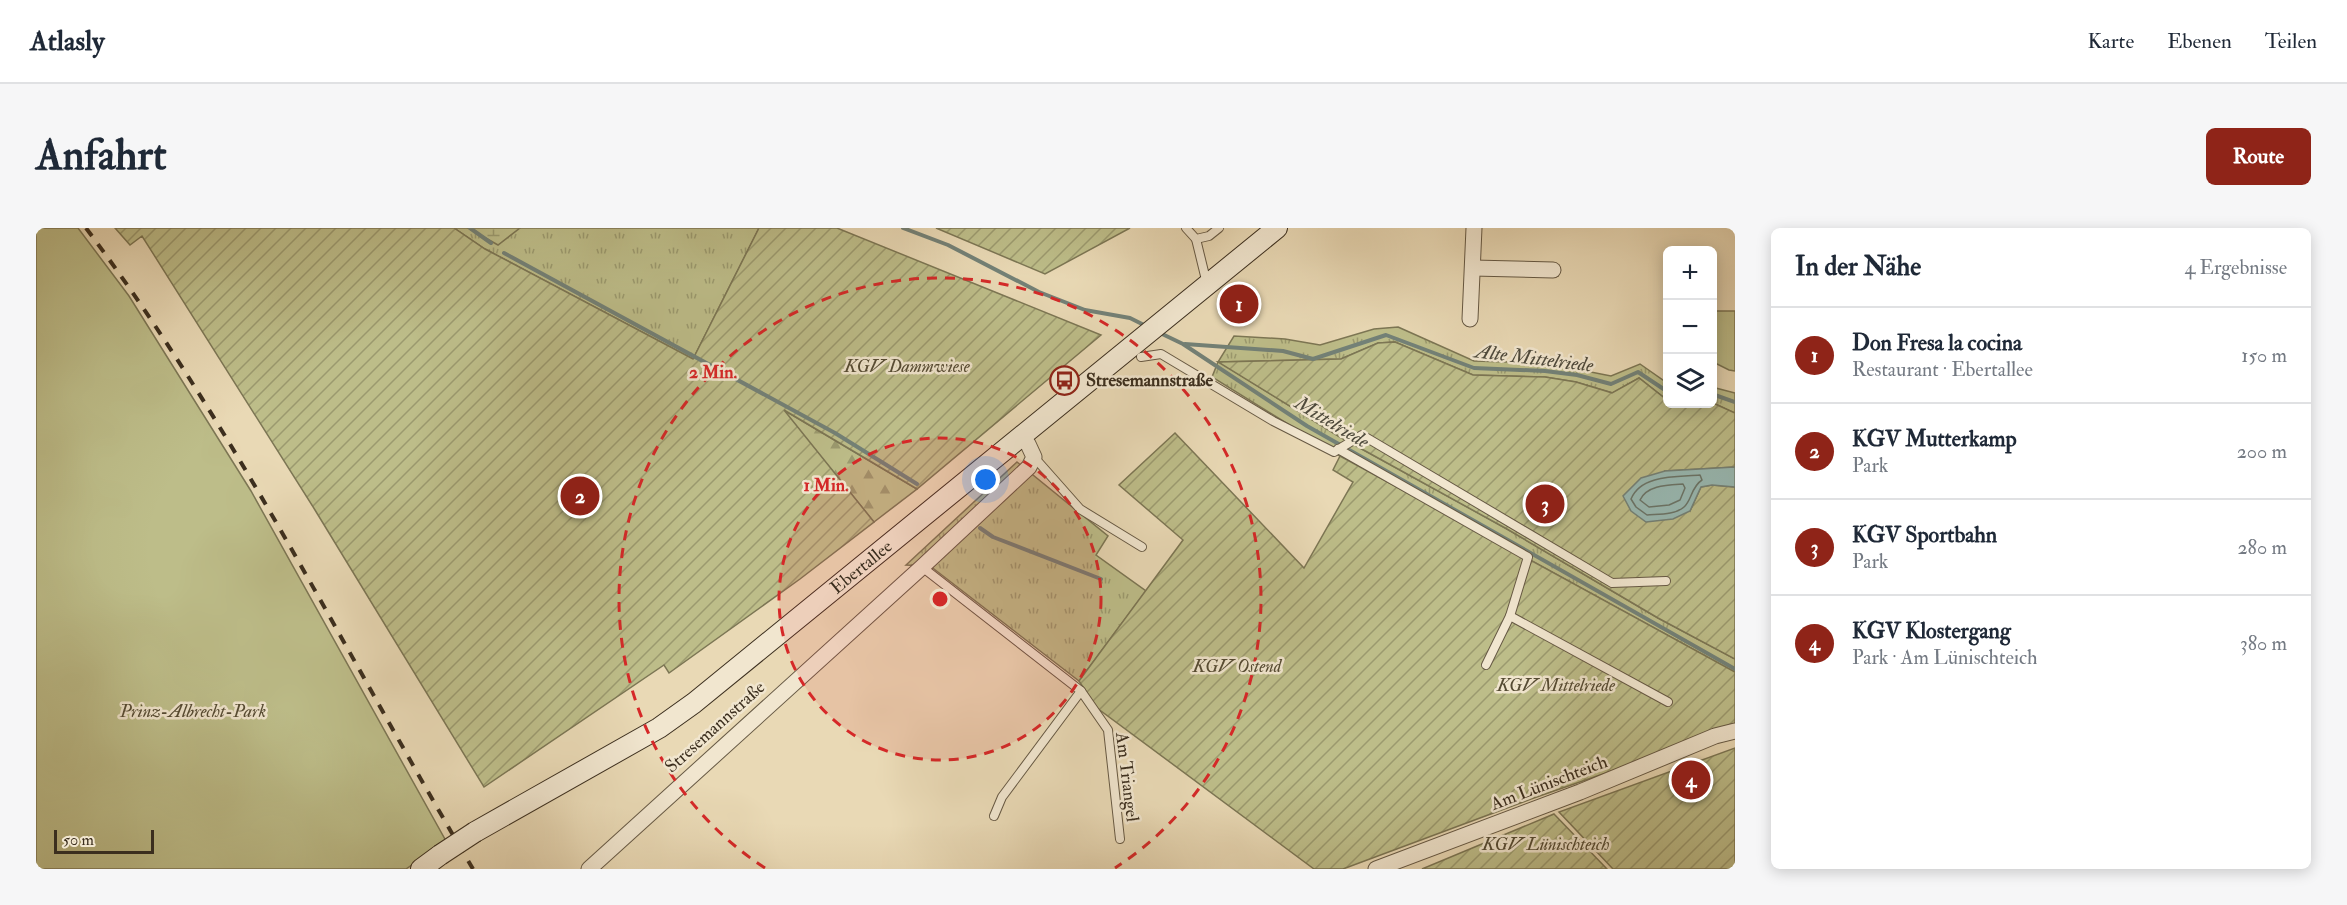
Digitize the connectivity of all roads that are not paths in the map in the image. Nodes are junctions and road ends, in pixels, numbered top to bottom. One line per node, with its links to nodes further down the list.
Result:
1 (1186, 228): 5 (lane)
2 (1219, 228): 5 (lane)
3 (1277, 228): 8 (main road, Ebertallee)
4 (1474, 228): 6 (street)
5 (1196, 239): 8 (lane)
6 (1473, 268): 7 (street); 9 (street)
7 (1553, 270)
8 (1208, 285): 10 (main road, Ebertallee)
9 (1470, 319)
10 (1141, 347): 11 (main road, Ebertallee); 12 (lane)
11 (1020, 437): 13 (street); 24 (main road, Ebertallee, bridge)
12 (1338, 449): 16 (lane); 17 (lane)
13 (1034, 457): 14 (lane); 15 (street, Stresemannstraße)
14 (1142, 547)
15 (922, 567): 19 (lane); 25 (street, Stresemannstraße)
16 (1666, 581)
17 (1510, 616): 18 (lane); 20 (lane)
18 (1486, 665)
19 (1081, 691): 22 (lane); 23 (lane, Am Triangel)
20 (1668, 702)
21 (1735, 731): 26 (street, Am Lünischteich)
22 (994, 816)
23 (1120, 839)
24 (421, 869)
25 (589, 869)
26 (1376, 869)

